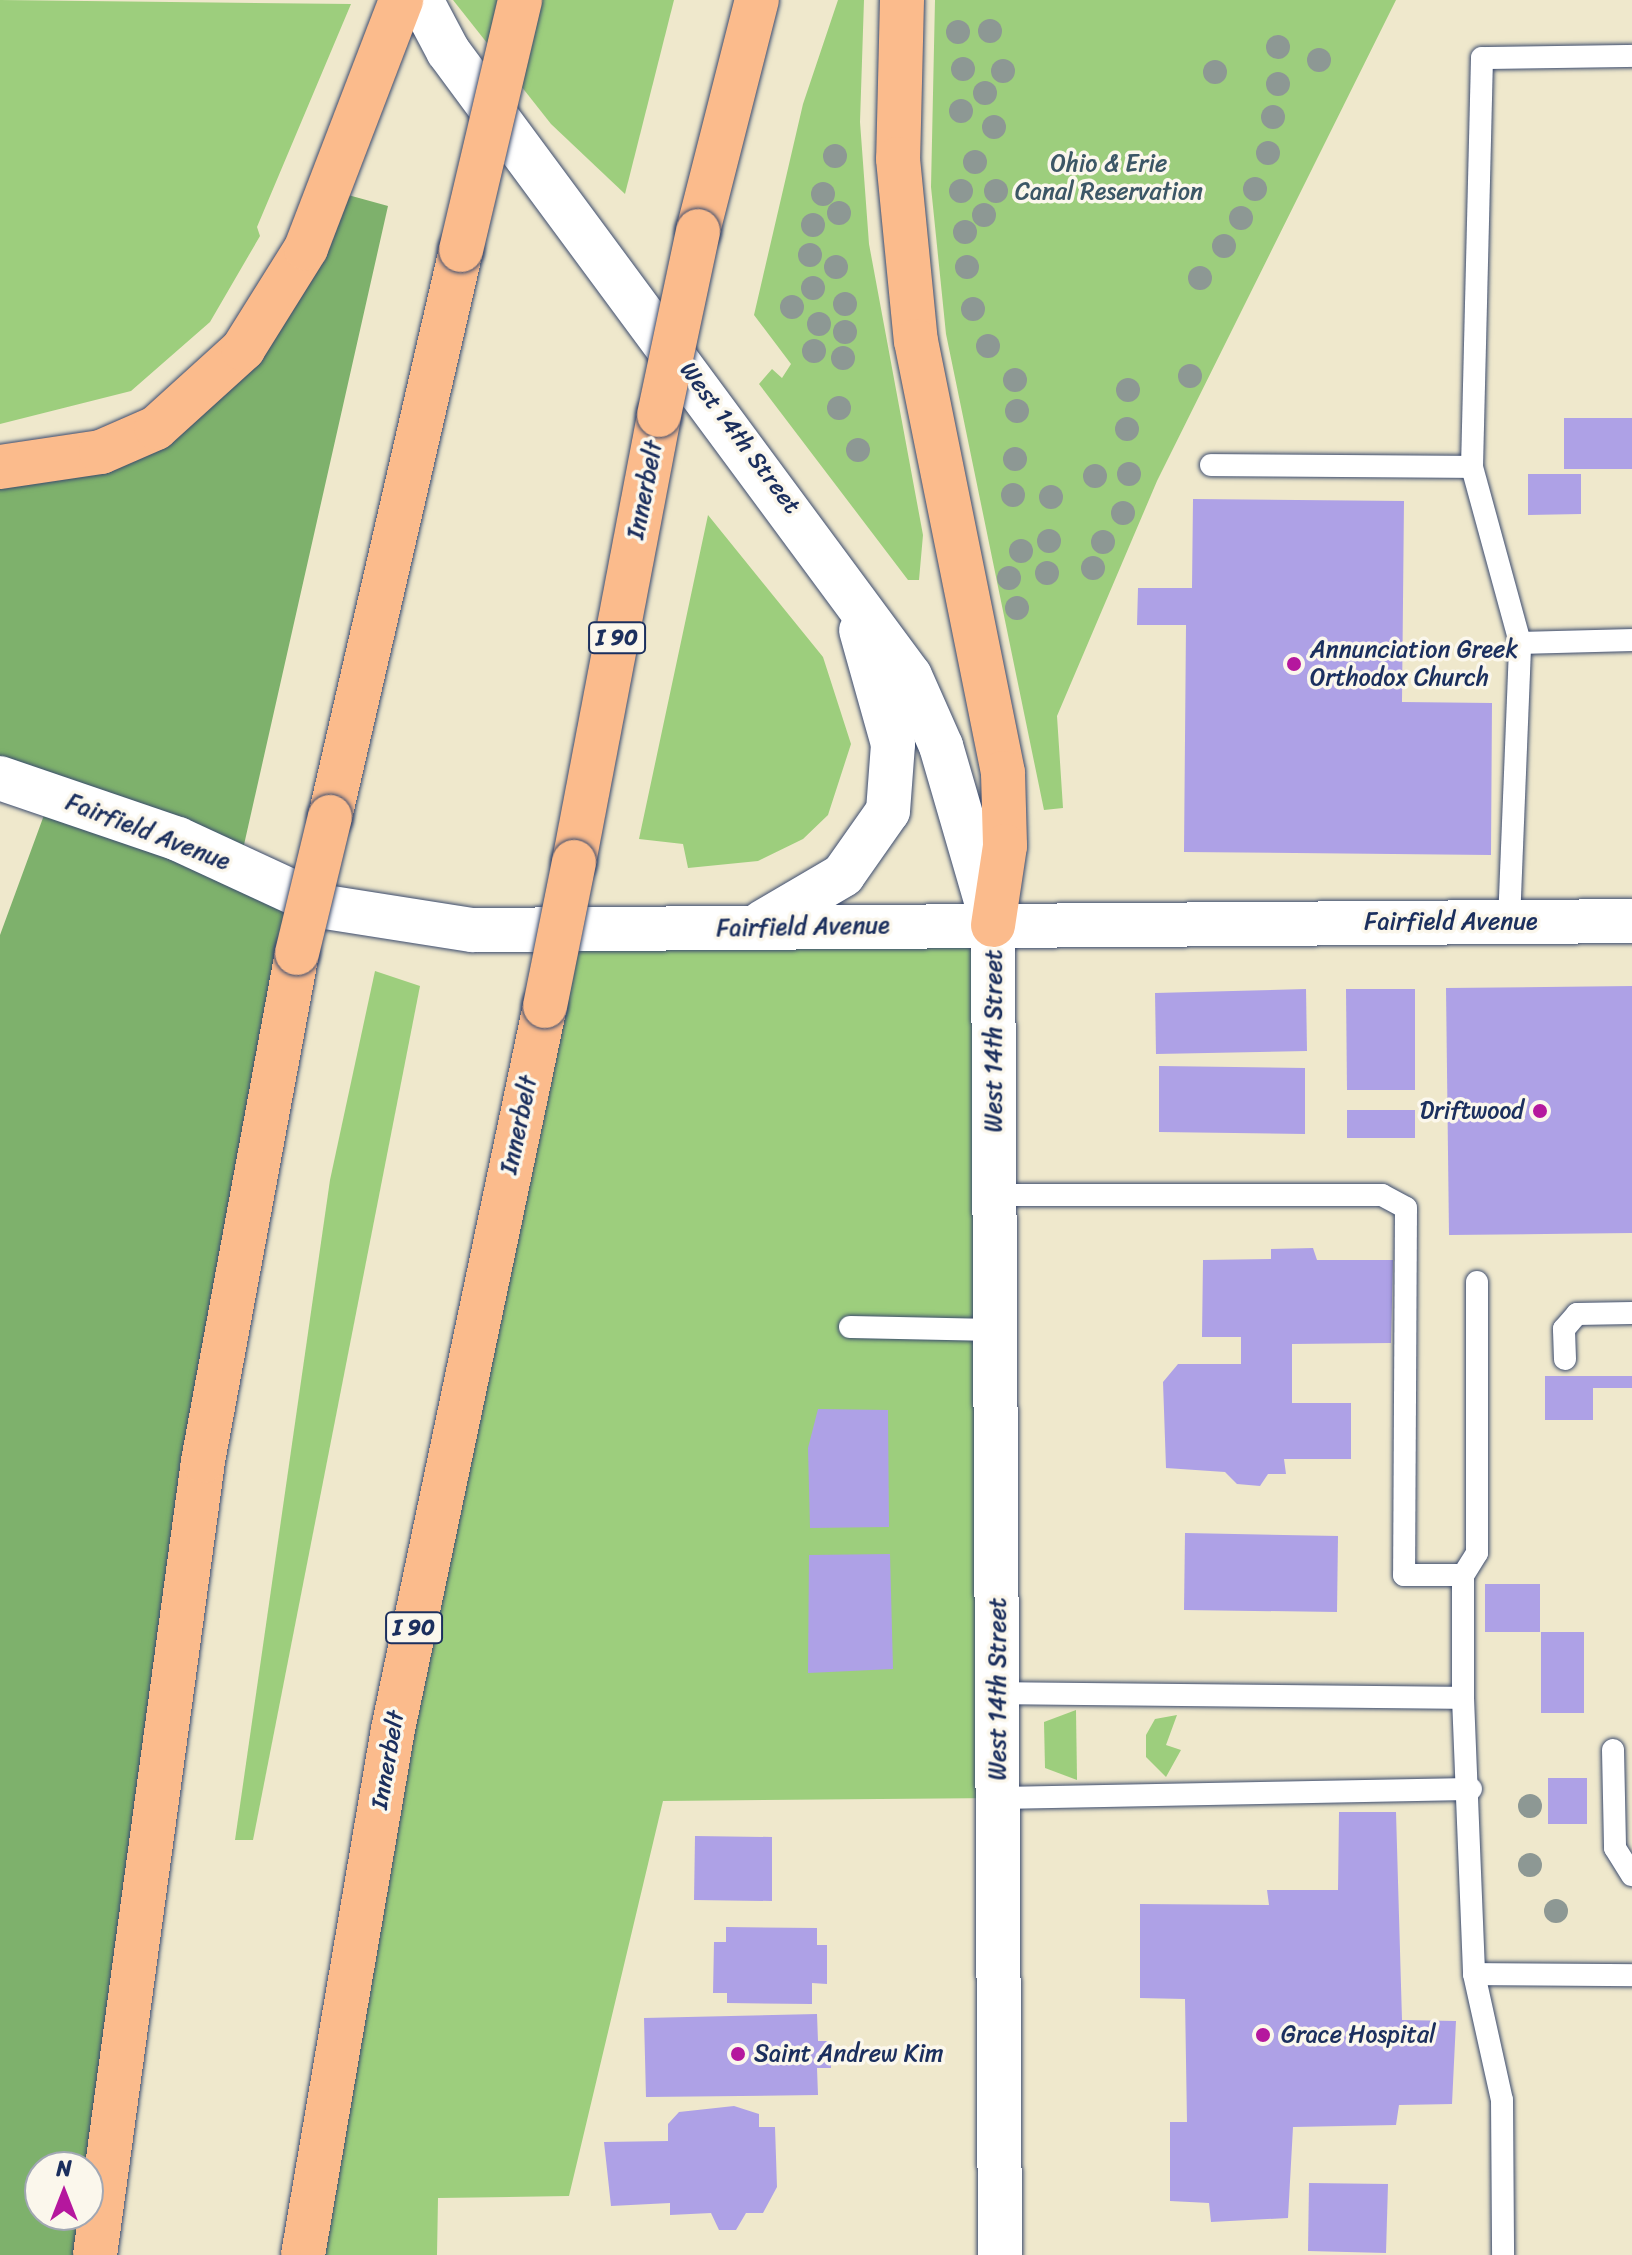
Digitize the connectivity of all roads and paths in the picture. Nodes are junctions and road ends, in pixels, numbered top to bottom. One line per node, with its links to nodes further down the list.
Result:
1 (401, 0): 8 (highway)
2 (421, 0): 10 (street, West 14th Street)
3 (520, 0): 33 (highway, bridge)
4 (757, 0): 34 (highway, Innerbelt / I 90, bridge)
5 (902, 0): 16 (highway)
6 (1632, 56): 9 (lane)
7 (1211, 465): 9 (lane)
8 (0, 467)
9 (1472, 467): 12 (lane)
10 (781, 493): 16 (street, West 14th Street); 17 (street)
11 (1632, 640): 12 (lane)
12 (1520, 643): 15 (lane)
13 (0, 778): 17 (street, Fairfield Avenue)
14 (1632, 921): 15 (street, Fairfield Avenue)
15 (1509, 922): 16 (street, Fairfield Avenue)
16 (993, 925): 17 (street, Fairfield Avenue); 18 (street, West 14th Street)
17 (752, 927)
18 (995, 1195): 22 (street, West 14th Street); 24 (lane)
19 (1477, 1282): 24 (lane)
20 (1632, 1313): 23 (lane)
21 (850, 1327): 22 (lane)
22 (995, 1330): 25 (street, West 14th Street)
23 (1565, 1359)
24 (1463, 1575): 26 (lane)
25 (997, 1693): 26 (lane); 29 (street, West 14th Street)
26 (1463, 1698): 28 (lane)
27 (1613, 1750): 30 (lane)
28 (1471, 1789): 29 (lane); 31 (lane)
29 (998, 1798): 35 (street, West 14th Street)
30 (1632, 1875)
31 (1474, 1974): 32 (lane); 36 (lane)
32 (1632, 1975)
33 (95, 2255)
34 (303, 2255)
35 (1000, 2255)
36 (1503, 2255)

